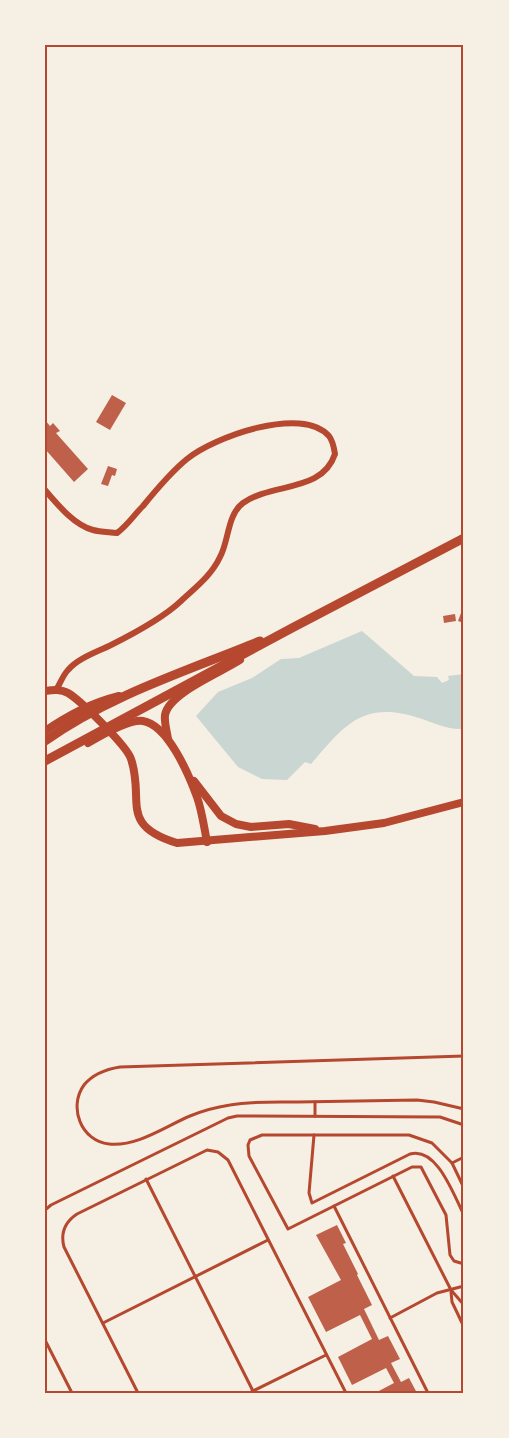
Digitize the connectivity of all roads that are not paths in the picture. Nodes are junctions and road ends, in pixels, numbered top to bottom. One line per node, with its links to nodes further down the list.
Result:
1 (45, 490): 5 (street)
2 (464, 538): 3 (highway)
3 (292, 628): 4 (highway); 7 (highway)
4 (260, 646): 9 (street); 11 (highway)
5 (56, 690): 6 (street); 16 (street)
6 (45, 691)
7 (131, 693): 8 (street); 10 (highway)
8 (45, 731)
9 (168, 739): 12 (street); 13 (street)
10 (45, 741)
11 (45, 760)
12 (45, 765)
13 (184, 768): 15 (street); 16 (street)
14 (464, 802): 15 (street)
15 (325, 831): 16 (street)
16 (207, 842)
17 (464, 1056): 18 (lane)
18 (315, 1102): 19 (lane); 20 (lane)
19 (464, 1109)
20 (315, 1116): 21 (lane); 29 (lane)
21 (464, 1125)
22 (314, 1134): 24 (lane); 28 (lane); 30 (lane)
23 (464, 1157): 24 (lane)
24 (452, 1163): 27 (lane)
25 (393, 1176): 28 (lane); 32 (lane); 35 (lane)
26 (146, 1179): 31 (lane); 33 (lane); 38 (lane)
27 (464, 1188)
28 (334, 1206): 37 (lane)
29 (45, 1210)
30 (464, 1215)
31 (268, 1240): 33 (lane); 41 (lane)
32 (464, 1264)
33 (196, 1277): 38 (lane); 42 (lane)
34 (464, 1286): 35 (lane)
35 (451, 1290): 36 (lane); 37 (lane); 39 (lane)
36 (464, 1305)
37 (390, 1318): 46 (lane)
38 (103, 1323): 44 (lane)
39 (464, 1327)
40 (45, 1340): 43 (lane)
41 (326, 1354): 42 (lane); 45 (lane)
42 (252, 1392)
43 (72, 1393)
44 (138, 1393)
45 (346, 1393)
46 (428, 1393)

